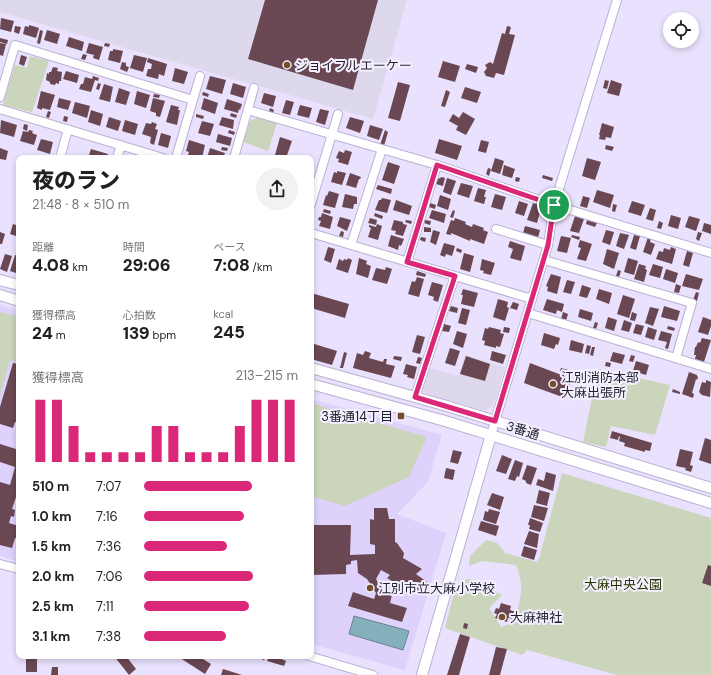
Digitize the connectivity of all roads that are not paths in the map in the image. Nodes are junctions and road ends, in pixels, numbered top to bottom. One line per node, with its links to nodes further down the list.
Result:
1 (617, 0): 20 (street)
2 (200, 76): 5 (street)
3 (254, 88): 7 (street)
4 (0, 97): 5 (street)
5 (193, 100): 16 (street)
6 (0, 109): 9 (street)
7 (248, 110): 10 (street); 17 (street)
8 (338, 114): 10 (street)
9 (68, 129): 11 (street); 13 (street)
10 (332, 134): 12 (street); 19 (street)
11 (121, 145): 14 (street); 15 (street)
12 (382, 149): 18 (street); 23 (street)
13 (61, 155)
14 (118, 155)
15 (153, 155)
16 (177, 155)
17 (235, 155)
18 (437, 165): 20 (street); 27 (street)
19 (314, 194)
20 (554, 205): 24 (street); 25 (street)
21 (496, 229): 24 (street)
22 (314, 234): 23 (street)
23 (351, 245): 27 (street)
24 (548, 245): 26 (street)
25 (711, 252)
26 (544, 260): 33 (street); 35 (street)
27 (407, 262): 28 (street)
28 (455, 276): 33 (street); 39 (street)
29 (0, 280): 30 (street)
30 (16, 284)
31 (0, 294): 32 (street)
32 (16, 298)
33 (532, 298): 34 (street)
34 (528, 313): 35 (street); 40 (street)
35 (676, 358): 37 (street)
36 (314, 369): 39 (street, 3番通)
37 (711, 369)
38 (314, 385): 41 (street, 3番通)
39 (415, 397): 40 (street, 3番通)
40 (495, 421): 41 (street); 42 (street, 3番通)
41 (491, 435): 43 (street, 3番通); 48 (street)
42 (711, 488)
43 (711, 503)
44 (0, 564): 45 (street)
45 (16, 568)
46 (314, 657): 47 (street)
47 (373, 675)
48 (422, 675)

